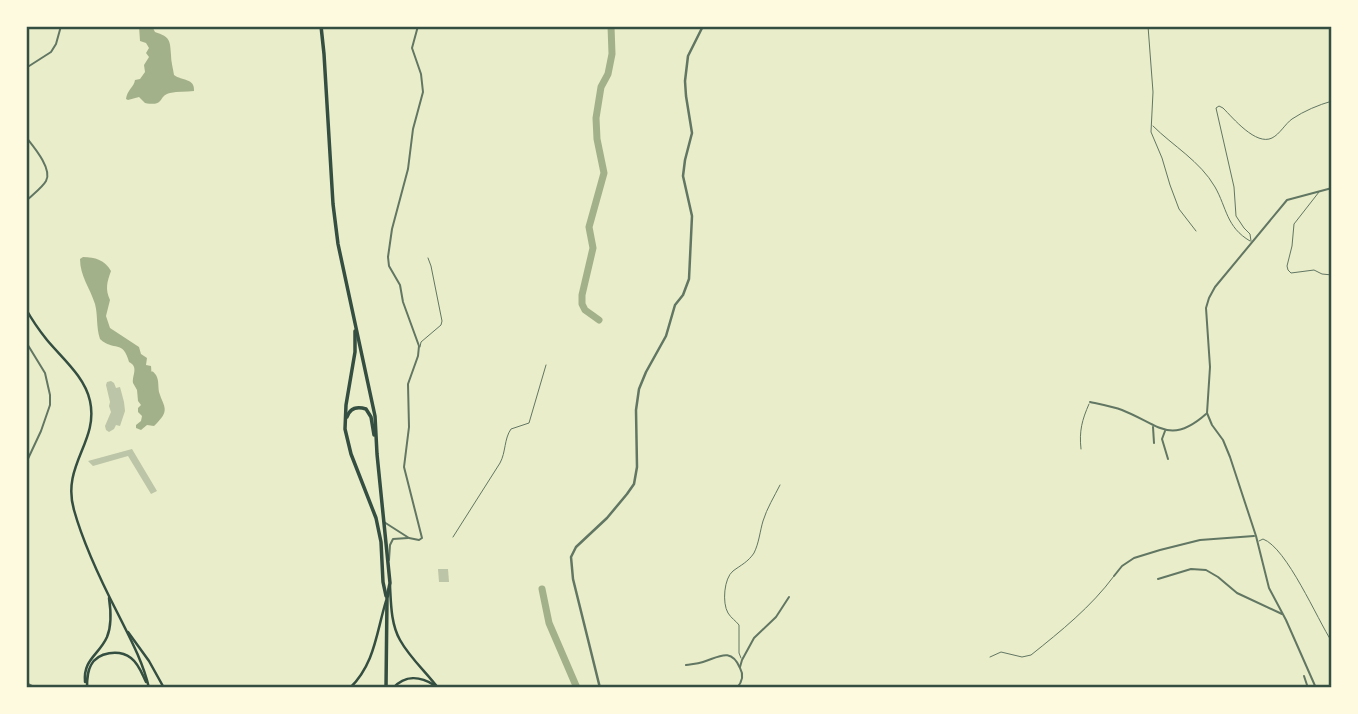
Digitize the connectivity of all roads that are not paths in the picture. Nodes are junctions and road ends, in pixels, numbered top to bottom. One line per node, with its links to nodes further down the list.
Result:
1 (61, 26): 6 (street)
2 (321, 26): 18 (highway)
3 (418, 26): 21 (street)
4 (703, 26): 63 (street)
5 (1148, 26): 8 (lane)
6 (26, 68)
7 (1332, 101): 14 (lane)
8 (1151, 125): 13 (lane); 14 (lane)
9 (26, 136): 12 (street)
10 (1332, 188): 11 (street)
11 (1319, 192): 14 (street); 16 (lane)
12 (26, 201)
13 (1196, 231)
14 (1251, 241): 24 (street)
15 (428, 258): 21 (lane)
16 (1332, 275)
17 (26, 309): 43 (main road)
18 (355, 321): 25 (highway); 30 (highway)
19 (26, 342): 20 (street)
20 (29, 349): 32 (street)
21 (419, 349): 37 (street)
22 (546, 365): 36 (lane)
23 (1090, 402): 26 (street); 29 (lane)
24 (1207, 413): 27 (street); 35 (street)
25 (345, 421): 30 (highway); 45 (highway)
26 (1153, 425): 27 (street); 28 (street)
27 (1165, 429): 31 (street)
28 (1154, 443)
29 (1081, 449)
30 (377, 454): 34 (highway)
31 (1168, 459)
32 (26, 463)
33 (780, 485): 50 (lane)
34 (384, 522): 37 (street); 39 (highway)
35 (1255, 536): 38 (street); 40 (street)
36 (453, 537)
37 (409, 538): 39 (street)
38 (1257, 542): 46 (street); 48 (lane)
39 (388, 562): 42 (highway)
40 (1114, 576): 49 (lane)
41 (1158, 579): 46 (street)
42 (390, 583): 45 (highway); 55 (main road)
43 (108, 595): 47 (main road); 57 (main road)
44 (789, 597): 50 (street)
45 (387, 598): 60 (main road); 61 (highway)
46 (1283, 615): 66 (street)
47 (124, 625): 58 (main road); 59 (main road)
48 (1332, 642)
49 (990, 657)
50 (742, 660): 52 (street)
51 (686, 665): 52 (street)
52 (740, 667): 64 (street)
53 (1304, 676): 65 (street)
54 (26, 683): 56 (street)
55 (438, 687): 62 (main road)
56 (36, 688)
57 (87, 688): 58 (main road)
58 (149, 688)
59 (164, 688)
60 (350, 688)
61 (386, 688)
62 (393, 688)
63 (600, 688)
64 (737, 688)
65 (1307, 688)
66 (1316, 688)

